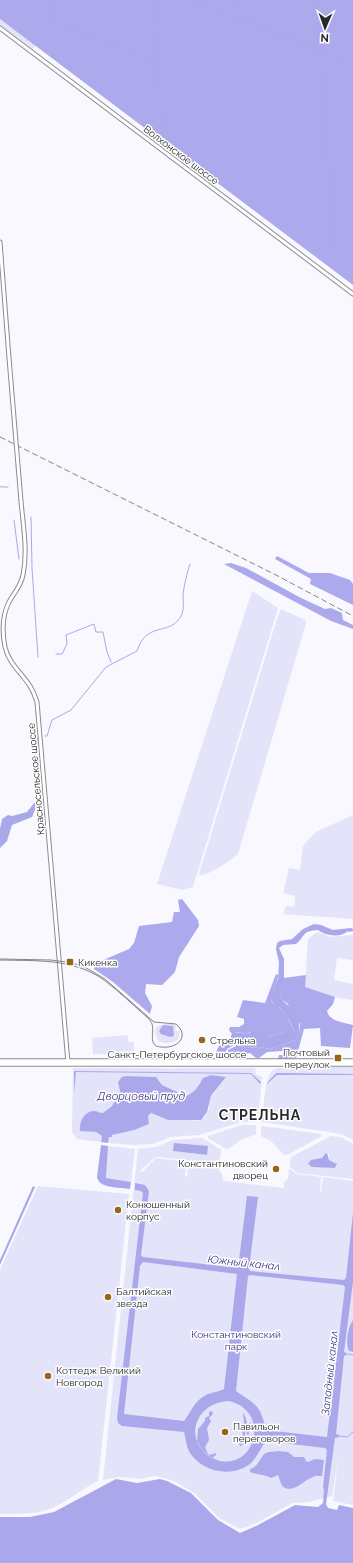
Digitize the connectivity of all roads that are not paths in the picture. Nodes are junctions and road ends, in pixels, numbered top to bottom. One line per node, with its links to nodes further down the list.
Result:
1 (0, 28): 3 (main road, Волхонское шоссе)
2 (0, 242): 5 (main road, Красносельское шоссе, bridge)
3 (353, 294)
4 (0, 1063): 5 (main road, Санкт-Петербургское шоссе)
5 (68, 1063): 6 (main road, Санкт-Петербургское шоссе)
6 (353, 1063)

